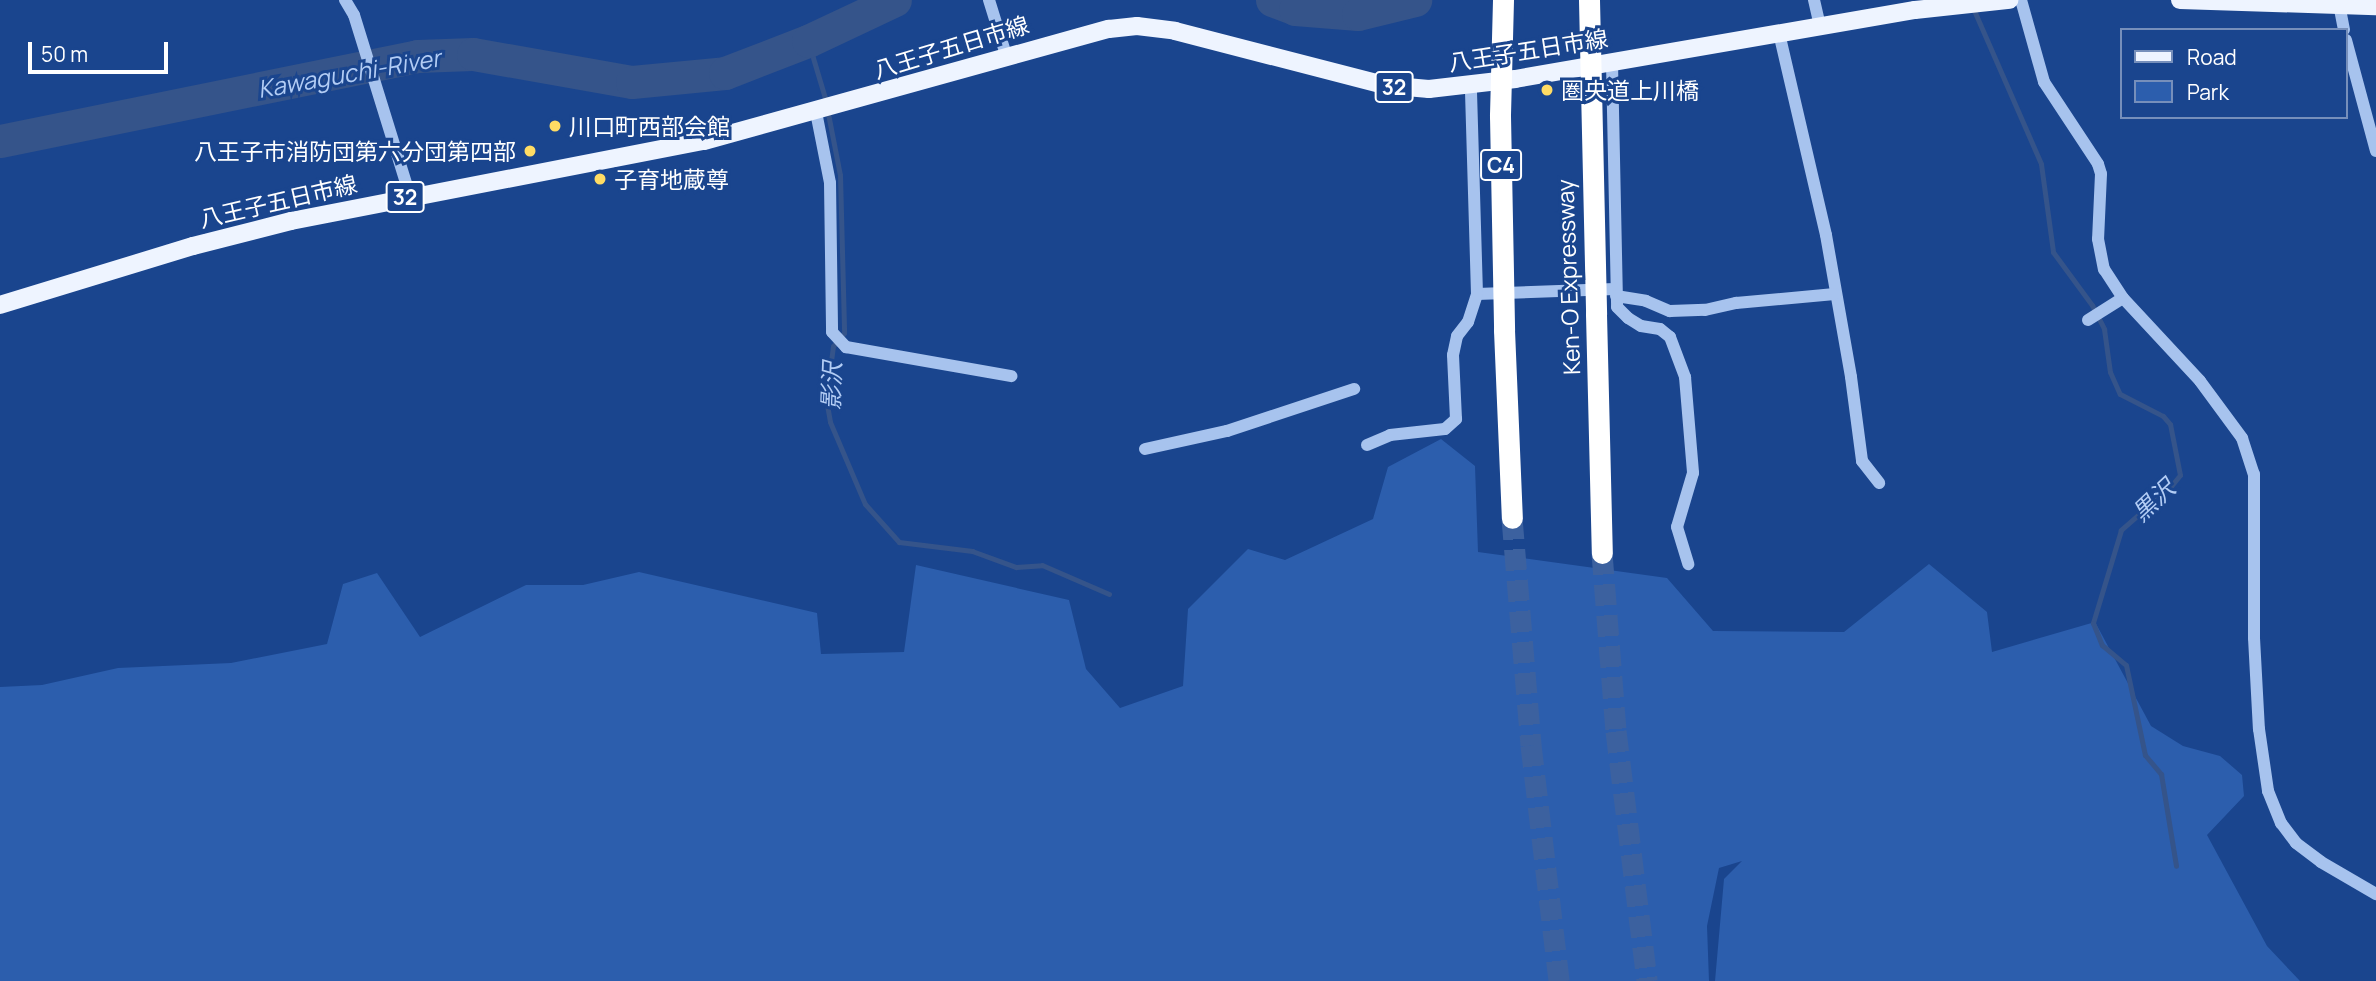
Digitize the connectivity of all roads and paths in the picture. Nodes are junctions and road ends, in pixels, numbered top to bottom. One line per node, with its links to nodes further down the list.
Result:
1 (345, 0): 20 (street)
2 (989, 0): 15 (street)
3 (1503, 0): 32 (highway, C4, bridge)
4 (1589, 0): 33 (highway, Ken-O Expressway, bridge)
5 (1814, 0): 11 (street)
6 (2021, 0): 24 (street)
7 (2180, 0): 9 (main road)
8 (2004, 1): 11 (main road, 八王子五日市線 / 32)
9 (2339, 4): 10 (main road); 12 (street)
10 (2376, 6)
11 (1819, 26): 13 (main road, 八王子五日市線 / 32)
12 (2344, 28)
13 (1779, 33): 16 (main road, 八王子五日市線 / 32); 23 (street)
14 (2348, 47): 19 (street)
15 (1007, 58): 17 (main road, 八王子五日市線 / 32); 18 (main road, 八王子五日市線 / 32)
16 (1612, 63): 17 (main road, 八王子五日市線 / 32); 21 (street)
17 (1471, 86): 22 (street)
18 (816, 112): 20 (main road, 八王子五日市線 / 32); 27 (street)
19 (2376, 151)
20 (410, 196): 25 (main road, 八王子五日市線 / 32)
21 (1615, 292): 22 (street); 23 (street); 34 (street)
22 (1477, 294): 29 (street)
23 (1835, 294): 31 (street)
24 (2123, 298): 26 (street); 35 (street)
25 (0, 305)
26 (2088, 320)
27 (1011, 376)
28 (1354, 389): 30 (street)
29 (1367, 445)
30 (1145, 449)
31 (1880, 483)
32 (1512, 518)
33 (1602, 553)
34 (1688, 564)
35 (2376, 894)

